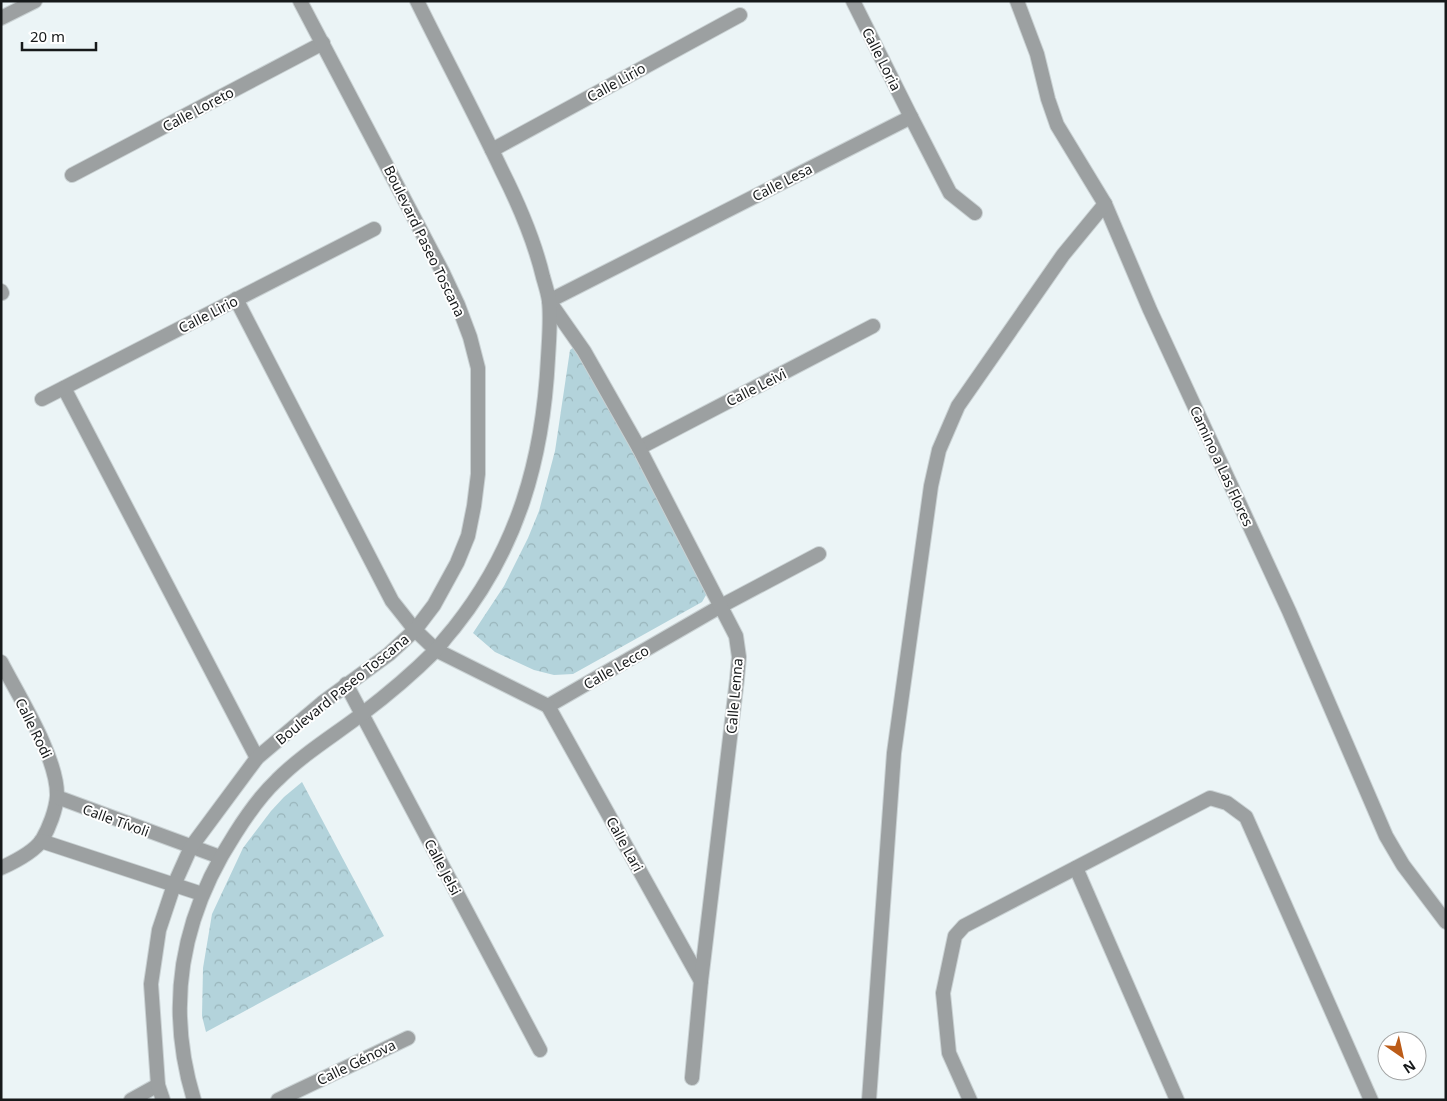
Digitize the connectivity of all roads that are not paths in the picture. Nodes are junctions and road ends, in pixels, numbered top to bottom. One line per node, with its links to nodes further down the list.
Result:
1 (35, 1): 7 (street)
2 (300, 1): 8 (street, Boulevard Paseo Toscana)
3 (417, 1): 10 (street, Boulevard Paseo Toscana)
4 (853, 1): 9 (street, Calle Loria)
5 (1017, 1): 12 (street, Camino a Las Flores)
6 (740, 15): 10 (street, Calle Lirio)
7 (1, 18)
8 (323, 43): 11 (street, Calle Loreto); 23 (street, Boulevard Paseo Toscana)
9 (912, 117): 13 (street); 16 (street, Calle Lesa)
10 (492, 150): 16 (street, Boulevard Paseo Toscana)
11 (72, 175)
12 (1105, 204): 38 (street, Camino a Las Flores); 48 (street)
13 (975, 213)
14 (374, 228): 15 (street, Calle Lirio)
15 (236, 299): 18 (street, Calle Lirio); 23 (street)
16 (549, 301): 20 (street, Calle Lenna); 24 (street, Boulevard Paseo Toscana)
17 (873, 326): 20 (street, Calle Leivi)
18 (64, 388): 19 (street, Calle Lirio); 29 (street)
19 (42, 399)
20 (639, 448): 22 (street, Calle Lenna)
21 (819, 554): 22 (street, Calle Lecco)
22 (721, 606): 27 (street, Calle Lecco); 39 (street, Calle Lenna)
23 (415, 630): 24 (street); 26 (street, Boulevard Paseo Toscana)
24 (436, 650): 27 (street); 28 (street, Boulevard Paseo Toscana)
25 (1, 662): 30 (street, Calle Rodi)
26 (346, 684): 28 (street, Calle Jelsi); 29 (street, Boulevard Paseo Toscana)
27 (548, 706): 39 (street, Calle Lari)
28 (362, 714): 33 (street, Boulevard Paseo Toscana); 41 (street, Calle Jelsi)
29 (257, 758): 32 (street, Boulevard Paseo Toscana)
30 (57, 798): 31 (street); 32 (street, Calle Tívoli)
31 (41, 841): 34 (street); 36 (street)
32 (191, 847): 33 (street, Calle Tívoli); 36 (street, Boulevard Paseo Toscana)
33 (220, 857): 37 (street, Boulevard Paseo Toscana)
34 (1, 868)
35 (1076, 868): 49 (street); 50 (street); 51 (street)
36 (174, 885): 37 (street); 43 (street, Boulevard Paseo Toscana)
37 (202, 894): 46 (street, Boulevard Paseo Toscana)
38 (1446, 922)
39 (701, 982): 42 (street, Calle Lenna)
40 (408, 1038): 47 (street, Calle Génova)
41 (540, 1050)
42 (692, 1078)
43 (158, 1086): 44 (street); 45 (street, Boulevard Paseo Toscana)
44 (131, 1100)
45 (163, 1100)
46 (194, 1100)
47 (278, 1100)
48 (869, 1100)
49 (970, 1100)
50 (1178, 1100)
51 (1371, 1100)

